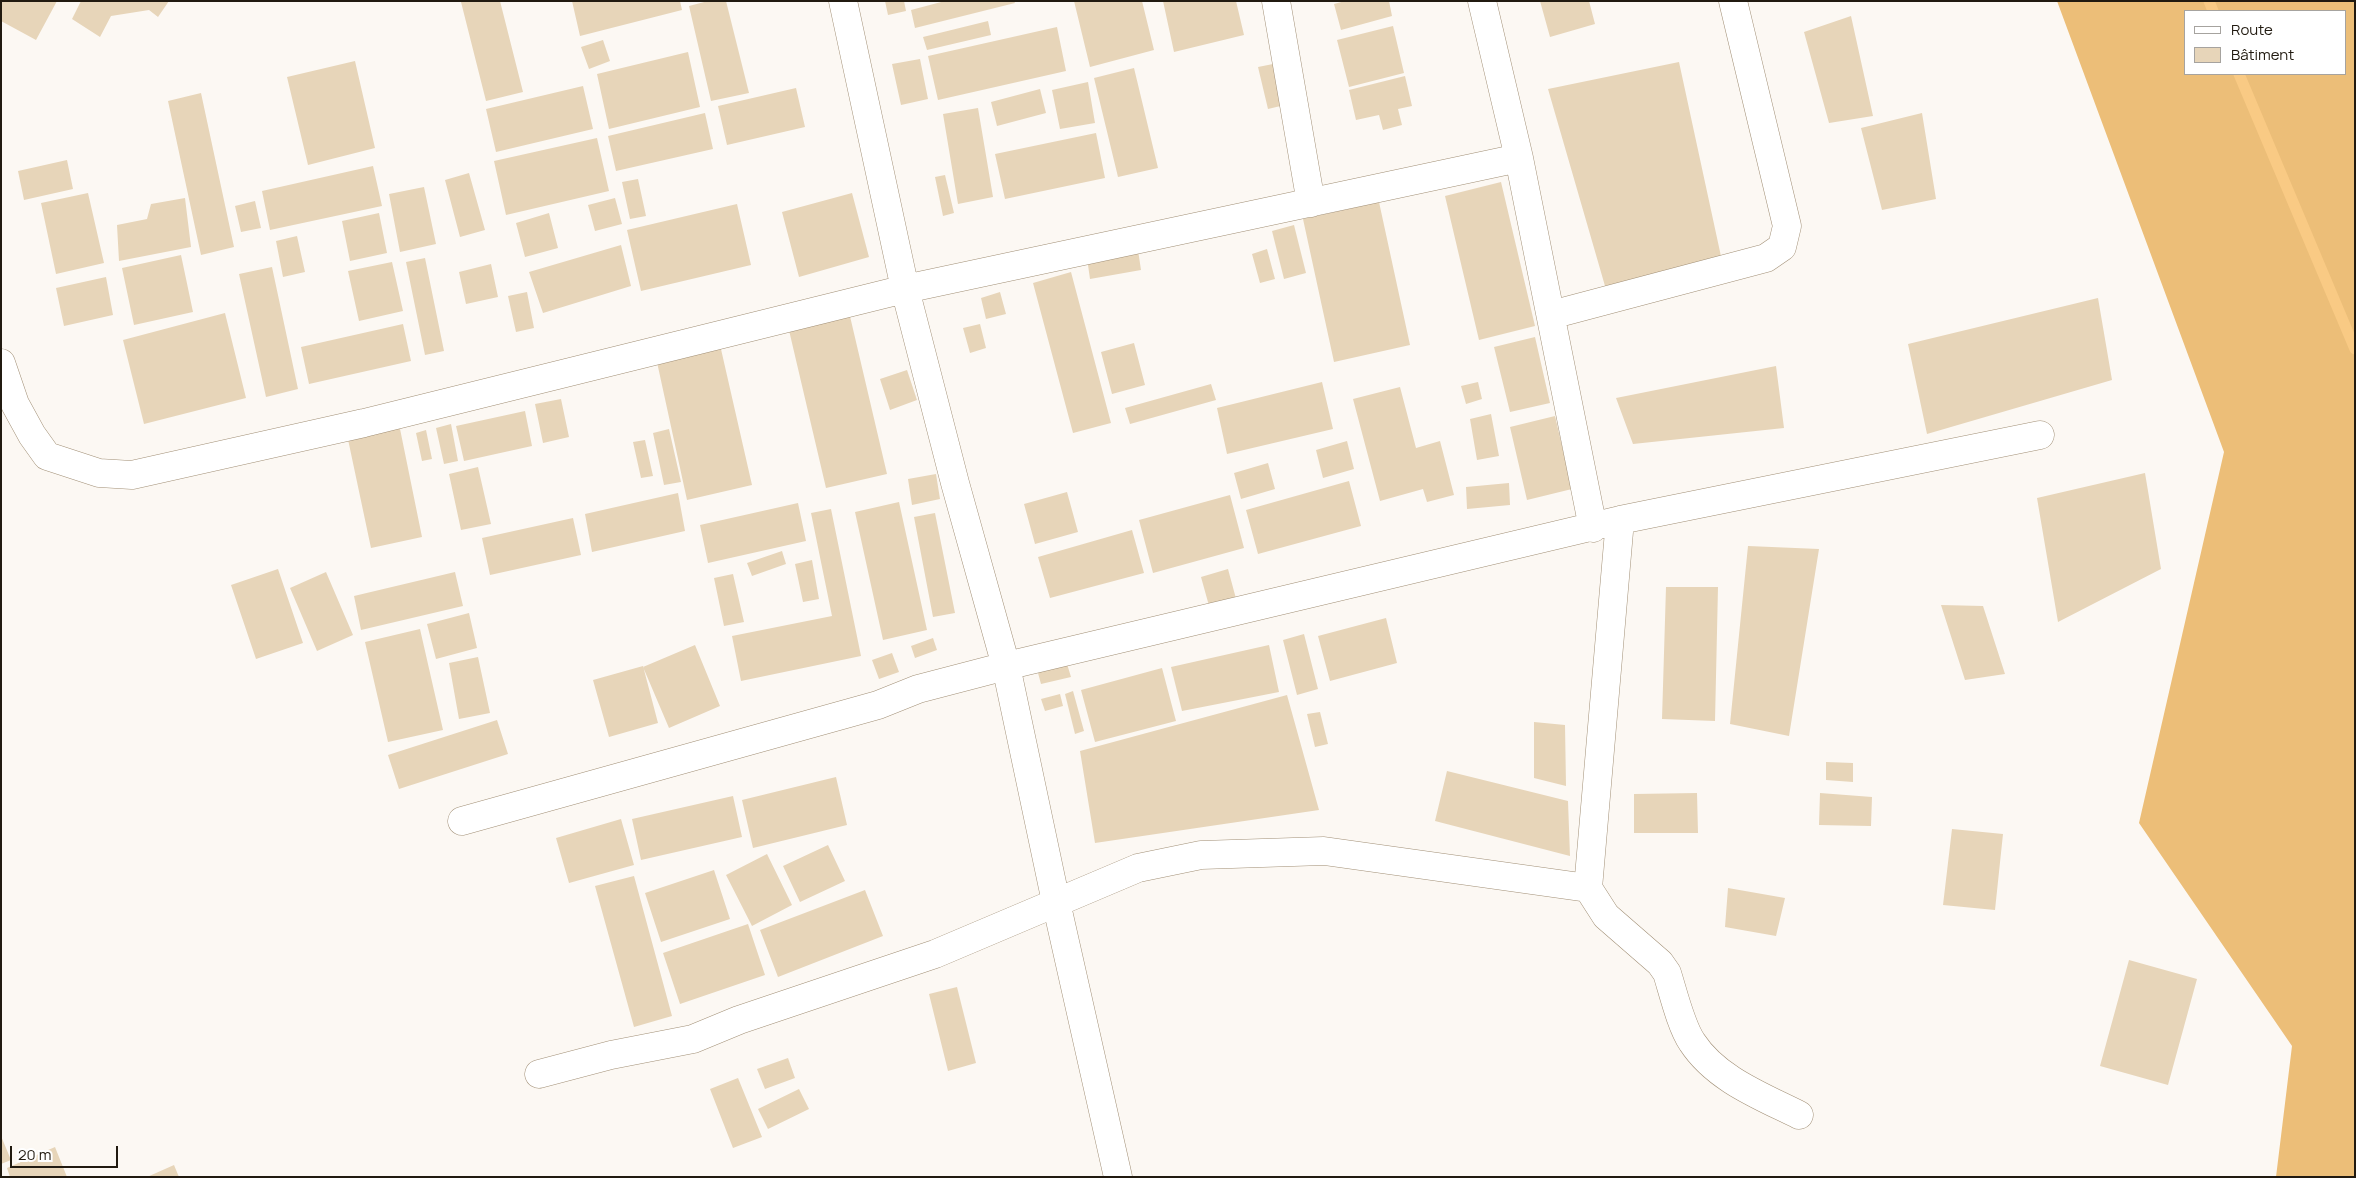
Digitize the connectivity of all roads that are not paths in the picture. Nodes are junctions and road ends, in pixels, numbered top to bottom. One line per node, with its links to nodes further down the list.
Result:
1 (844, 1): 7 (street)
2 (1276, 1): 6 (street)
3 (1482, 1): 5 (street)
4 (1733, 1): 8 (street)
5 (1520, 158): 6 (street); 8 (street)
6 (1311, 203): 7 (street)
7 (905, 289): 9 (street); 13 (street)
8 (1551, 315): 12 (street)
9 (1, 363)
10 (2040, 435): 11 (street)
11 (1620, 520): 12 (street); 15 (street)
12 (1593, 528): 13 (street)
13 (1006, 666): 14 (street); 16 (street)
14 (462, 821)
15 (1588, 888): 16 (street); 18 (street)
16 (1056, 902): 17 (street); 19 (street)
17 (539, 1074)
18 (1799, 1115)
19 (1118, 1177)

